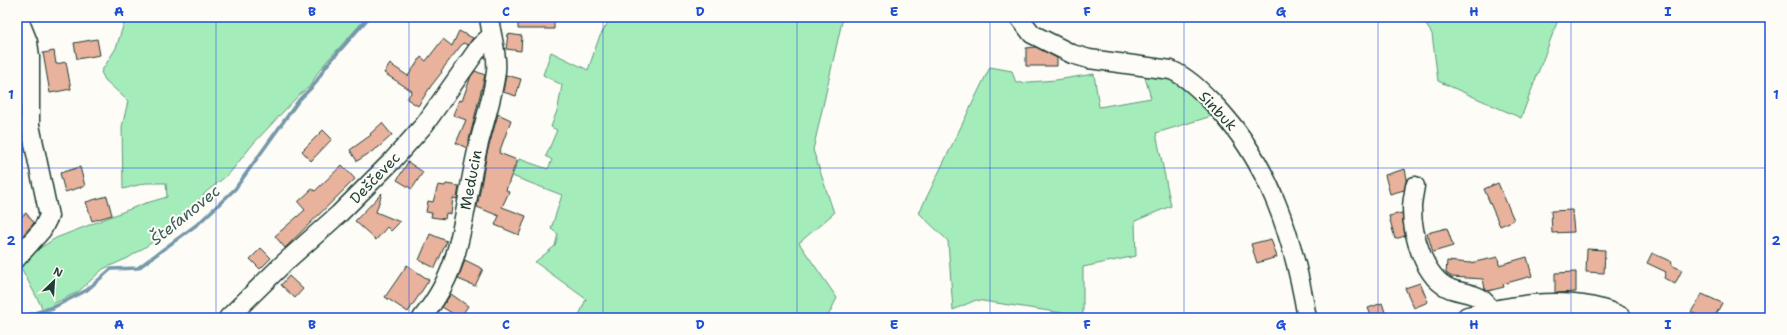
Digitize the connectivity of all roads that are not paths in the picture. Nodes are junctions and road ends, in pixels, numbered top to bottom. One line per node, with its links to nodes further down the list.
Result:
1 (18, 17): 6 (street)
2 (489, 17): 4 (street)
3 (1019, 17): 10 (street, Sinbuk)
4 (491, 36): 8 (street, Deščevec); 9 (street, Meducin)
5 (1415, 186): 7 (street)
6 (17, 258)
7 (1492, 312): 11 (main road); 12 (main road)
8 (228, 318)
9 (422, 318)
10 (1307, 318)
11 (1468, 318)
12 (1620, 318)

